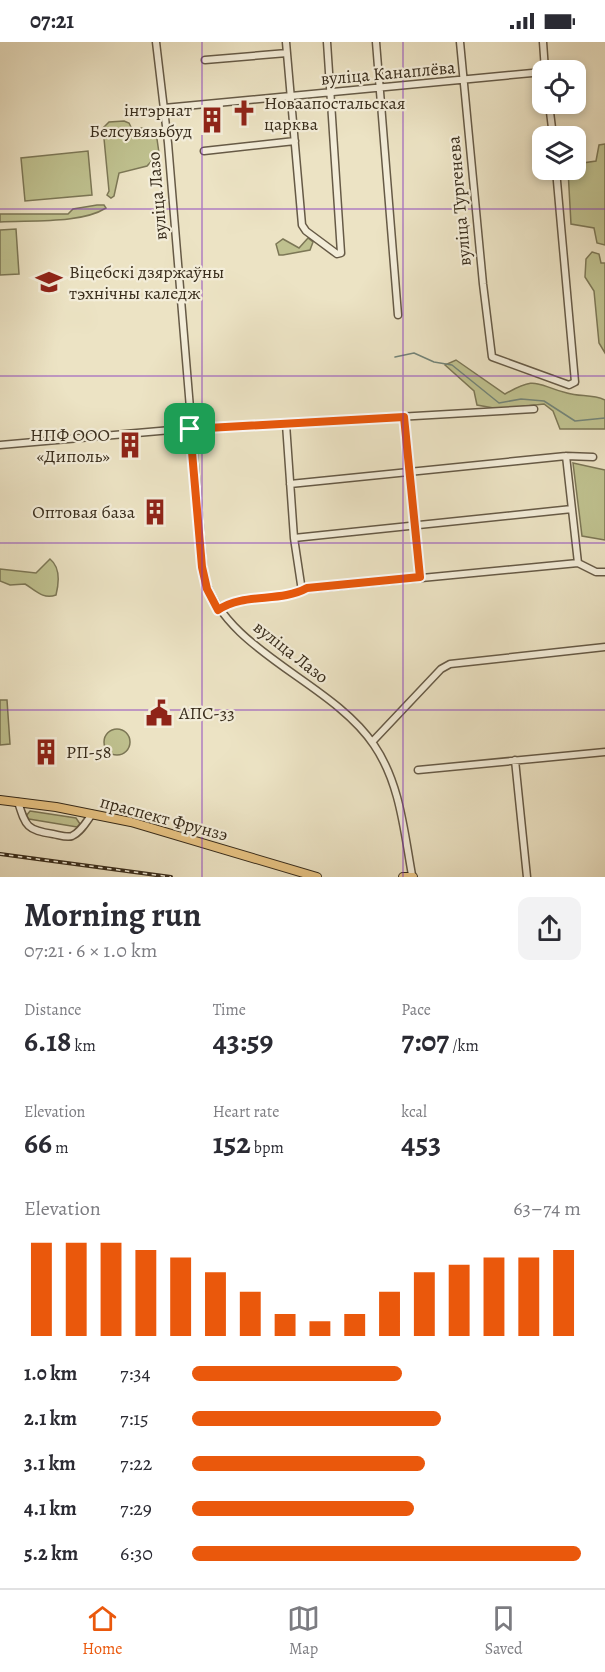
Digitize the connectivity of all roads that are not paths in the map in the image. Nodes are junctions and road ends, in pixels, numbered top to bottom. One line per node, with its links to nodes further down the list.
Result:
1 (156, 42): 15 (street, вуліца Лазо)
2 (286, 42): 7 (street)
3 (327, 42): 13 (street)
4 (376, 42): 12 (street)
5 (460, 42): 11 (street, вуліца Тургенева)
6 (543, 42): 9 (street)
7 (287, 53): 8 (street); 14 (street)
8 (205, 60)
9 (544, 60)
10 (532, 72): 11 (street, вуліца Канаплёва)
11 (463, 81): 12 (street, вуліца Канаплёва); 18 (street, вуліца Тургенева)
12 (381, 89): 13 (street, вуліца Канаплёва); 19 (street)
13 (332, 93): 14 (street, вуліца Канаплёва); 16 (street)
14 (291, 97): 15 (street, вуліца Канаплёва); 16 (street)
15 (164, 108): 23 (street, вуліца Лазо)
16 (295, 141): 17 (street)
17 (204, 151)
18 (557, 180)
19 (398, 315)
20 (534, 410): 21 (street)
21 (404, 417): 22 (street); 27 (street)
22 (285, 424): 23 (street); 28 (street)
23 (190, 429): 24 (street); 36 (street, вуліца Лазо)
24 (0, 445)
25 (567, 456): 26 (street); 27 (street); 29 (street)
26 (593, 457)
27 (409, 472): 28 (street); 30 (street)
28 (290, 484): 31 (street)
29 (572, 509): 30 (street); 32 (street)
30 (415, 526): 31 (street); 34 (street)
31 (294, 538): 35 (street)
32 (578, 563): 33 (street); 34 (street)
33 (605, 572)
34 (420, 577): 35 (street)
35 (302, 591): 36 (street)
36 (218, 610): 38 (street, вуліца Лазо)
37 (605, 647): 38 (street)
38 (372, 742): 45 (street, вуліца Лазо)
39 (605, 752): 40 (street)
40 (515, 760): 41 (street); 48 (street)
41 (418, 770)
42 (0, 800): 43 (main road, праспект Фрунзэ)
43 (18, 802): 44 (main road, праспект Фрунзэ); 44 (street)
44 (92, 814): 46 (main road, праспект Фрунзэ)
45 (413, 876): 47 (main road)
46 (317, 877)
47 (403, 877)
48 (527, 877)

